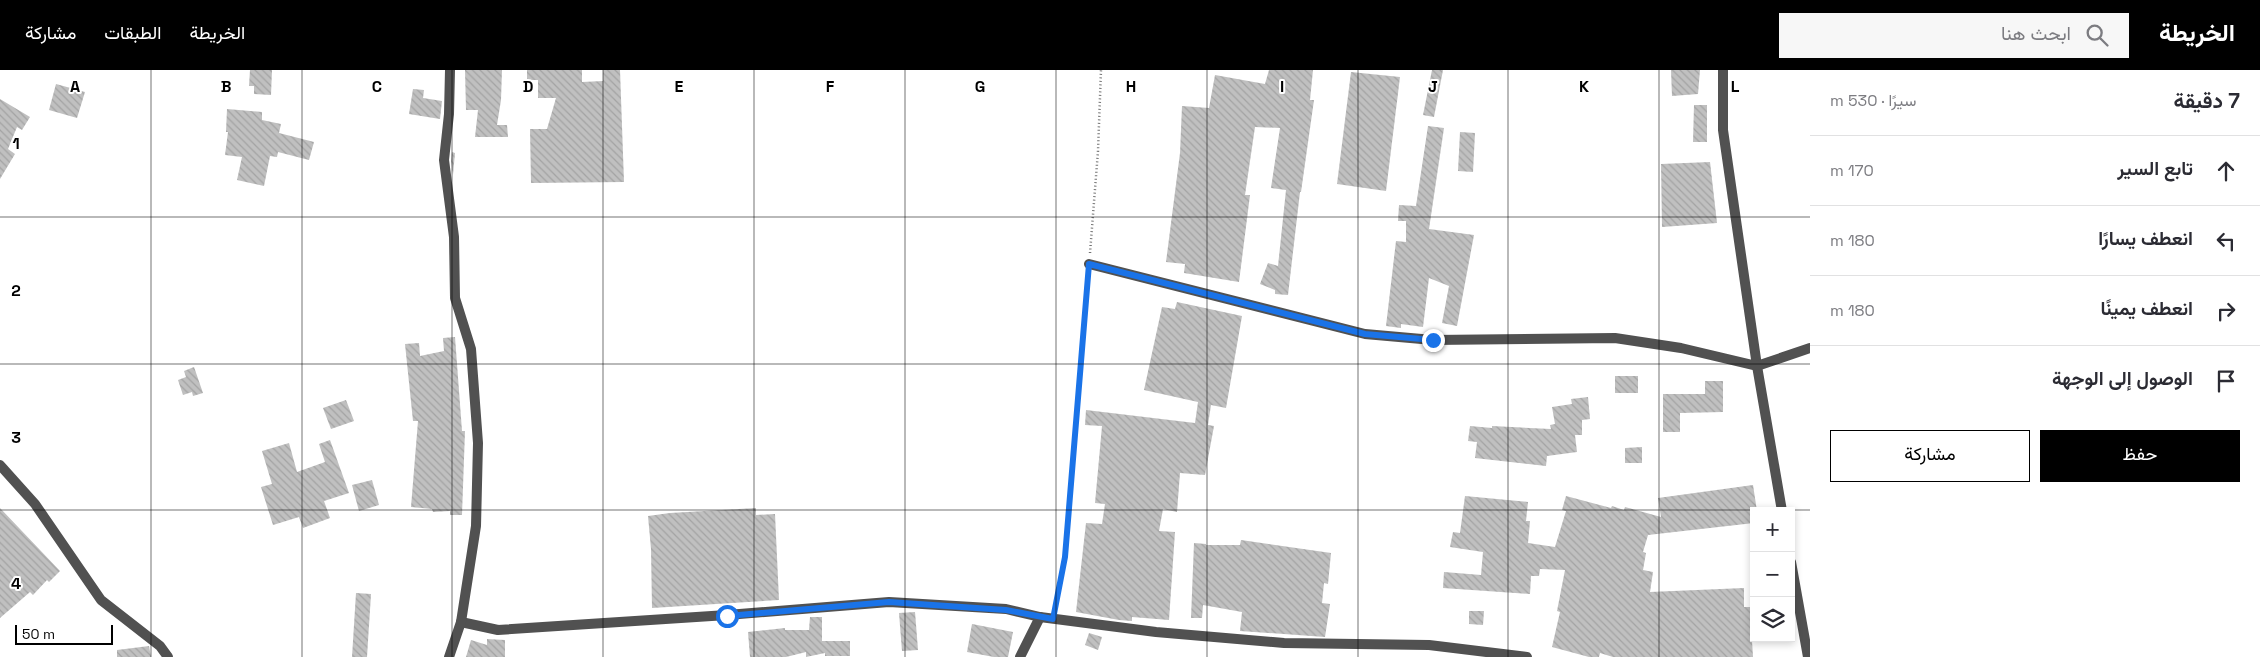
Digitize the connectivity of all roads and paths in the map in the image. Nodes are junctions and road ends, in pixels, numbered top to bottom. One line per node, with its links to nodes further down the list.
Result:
1 (450, 70): 12 (street)
2 (1101, 70): 4 (path)
3 (1722, 70): 6 (street)
4 (1089, 264): 6 (street); 11 (path)
5 (1810, 348): 6 (street)
6 (1757, 366): 8 (street)
7 (0, 465): 13 (street)
8 (1781, 507)
9 (1795, 584): 17 (street)
10 (1040, 617): 11 (street); 12 (street); 15 (street)
11 (1053, 619): 16 (street)
12 (461, 622): 14 (street)
13 (168, 657)
14 (449, 657)
15 (1020, 657)
16 (1527, 657)
17 (1808, 657)

